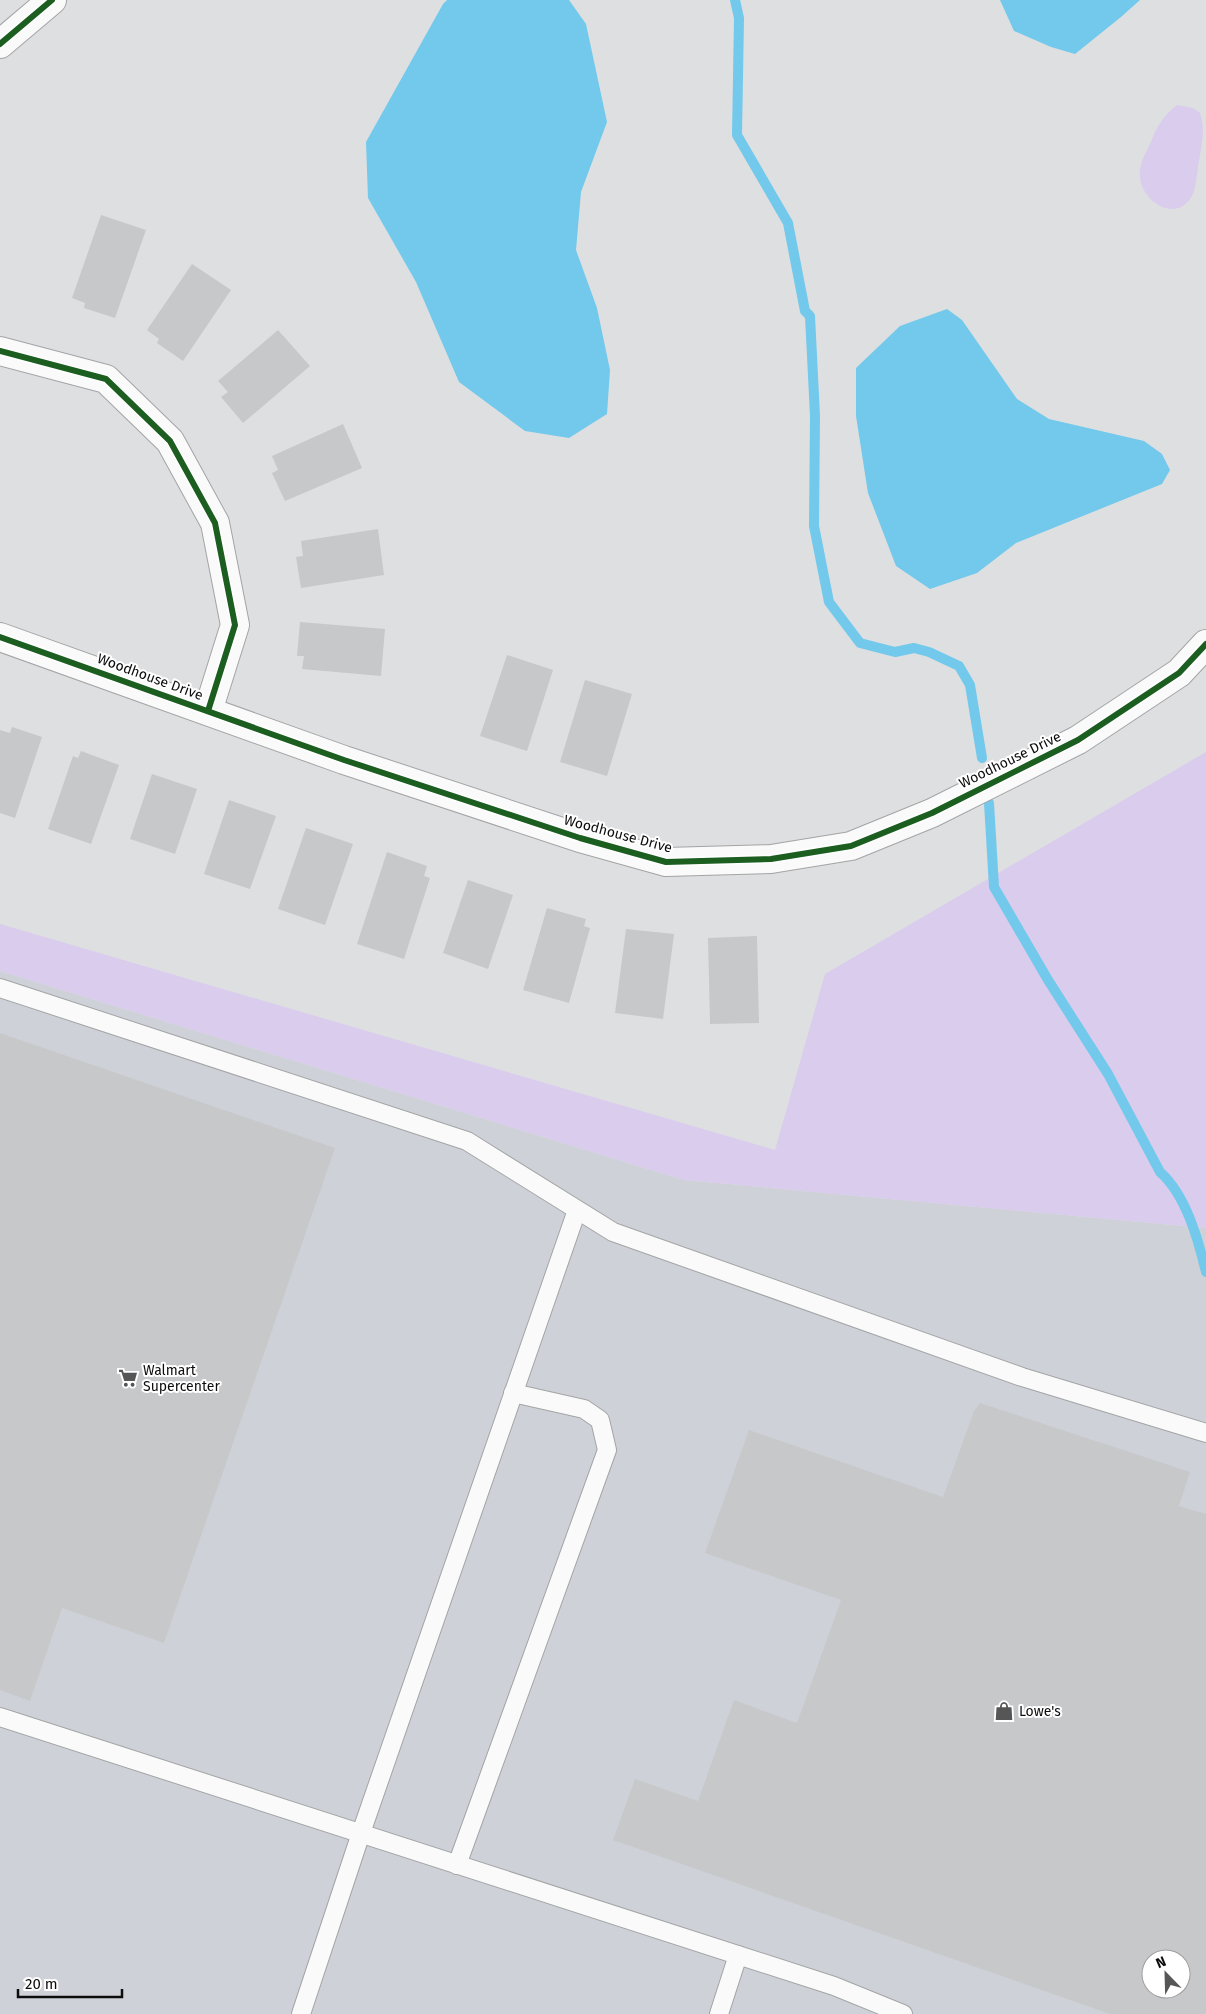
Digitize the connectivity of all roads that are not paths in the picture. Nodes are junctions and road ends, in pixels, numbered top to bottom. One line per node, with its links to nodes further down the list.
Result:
1 (52, 0): 2 (street)
2 (0, 44)
3 (0, 351): 6 (street)
4 (0, 637): 6 (street, Woodhouse Drive)
5 (1206, 644): 6 (street, Woodhouse Drive)
6 (208, 711)
7 (0, 988): 8 (lane)
8 (577, 1210): 9 (lane); 10 (lane)
9 (513, 1393): 12 (lane); 13 (lane)
10 (1206, 1433)
11 (0, 1717): 12 (lane)
12 (360, 1833): 13 (lane); 15 (lane)
13 (457, 1865): 14 (lane)
14 (738, 1955): 16 (lane); 17 (lane)
15 (302, 2014)
16 (719, 2014)
17 (903, 2014)

